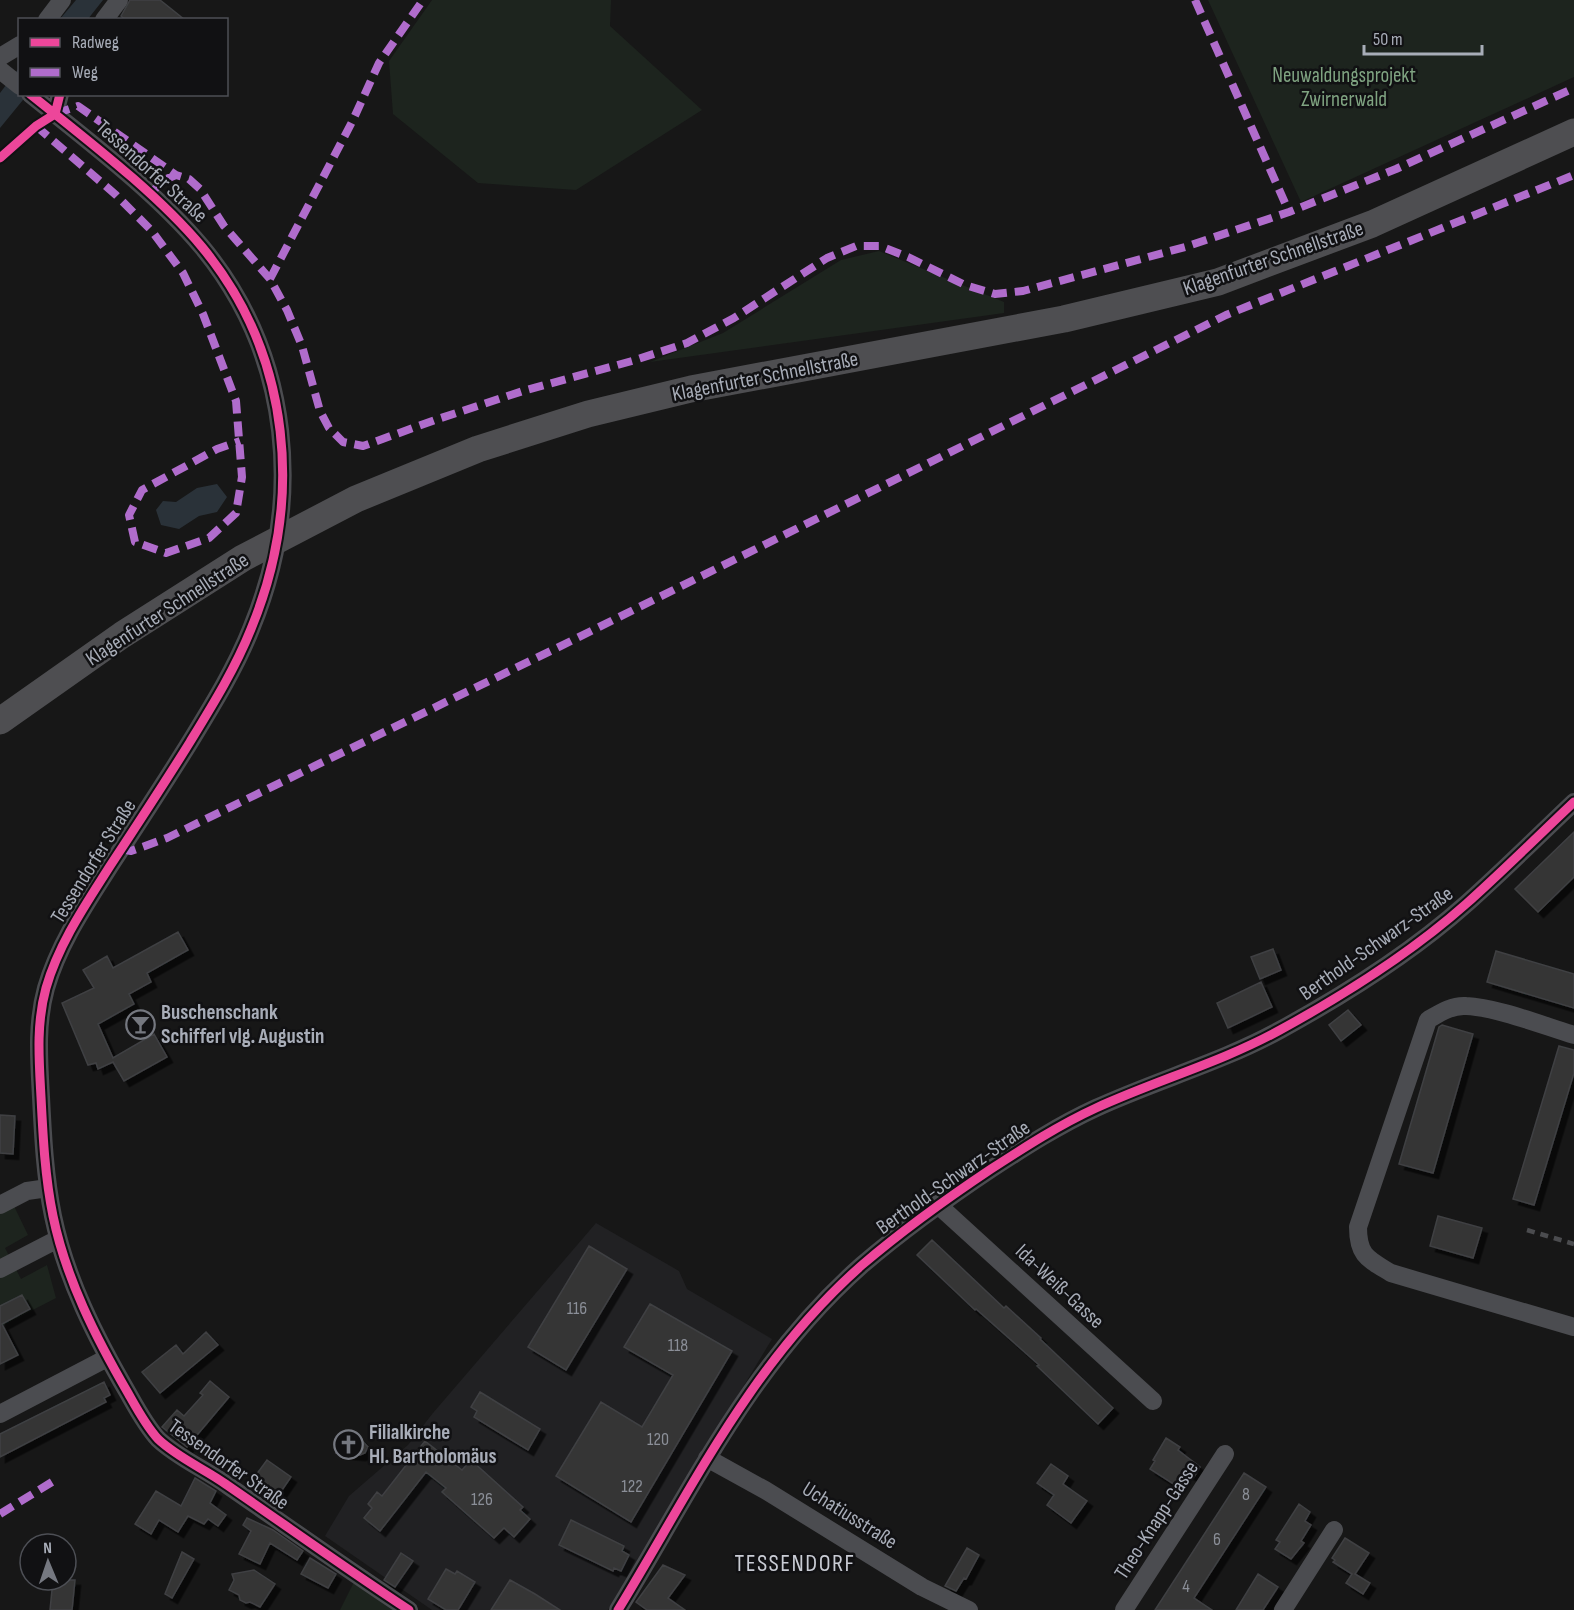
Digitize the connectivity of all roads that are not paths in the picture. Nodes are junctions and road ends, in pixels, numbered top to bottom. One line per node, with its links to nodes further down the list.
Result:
1 (62, 0): 3 (street)
2 (119, 0): 4 (street)
3 (48, 18)
4 (106, 18)
5 (18, 47): 6 (street)
6 (1, 66): 7 (street)
7 (18, 84)
8 (60, 96): 10 (street)
9 (34, 97): 10 (street, Tessendorfer Straße)
10 (55, 114): 15 (street, Tessendorfer Straße)
11 (1574, 132): 12 (highway, Klagenfurter Schnellstraße)
12 (0, 721)
13 (1574, 802): 16 (street, Berthold-Schwarz-Straße)
14 (1574, 1035): 20 (street)
15 (48, 1188): 17 (street); 18 (street, Tessendorfer Straße)
16 (937, 1204): 22 (street, Ida-Weiß-Gasse); 25 (street, Berthold-Schwarz-Straße)
17 (0, 1205)
18 (58, 1239): 19 (street); 21 (street, Tessendorfer Straße)
19 (0, 1269)
20 (1574, 1327)
21 (107, 1358): 23 (street); 27 (street, Tessendorfer Straße)
22 (1153, 1401)
23 (0, 1414)
24 (1225, 1454): 30 (street, Theo-Knapp-Gasse)
25 (707, 1458): 28 (street, Berthold-Schwarz-Straße); 29 (street, Uchatiusstraße)
26 (1334, 1530): 31 (street)
27 (409, 1610)
28 (618, 1610)
29 (969, 1610)
30 (1124, 1610)
31 (1283, 1610)

